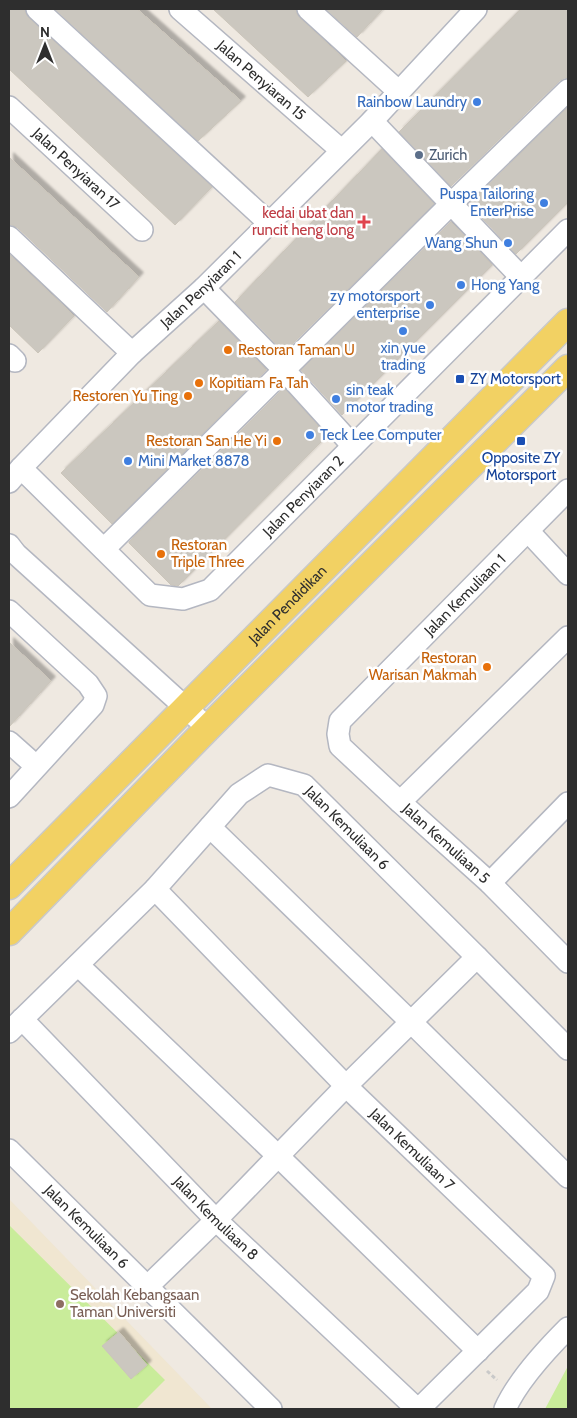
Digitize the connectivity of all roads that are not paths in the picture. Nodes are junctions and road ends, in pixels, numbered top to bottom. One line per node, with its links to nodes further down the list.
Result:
1 (37, 9): 11 (street)
2 (180, 9): 9 (street, Jalan Penyiaran 15)
3 (308, 9): 6 (street)
4 (476, 9): 6 (street, Jalan Penyiaran 1)
5 (568, 90): 10 (street)
6 (398, 91): 8 (street, Jalan Penyiaran 1)
7 (9, 108): 12 (street, Jalan Penyiaran 17)
8 (372, 121): 9 (street, Jalan Penyiaran 1); 10 (street)
9 (341, 150): 11 (street, Jalan Penyiaran 1)
10 (452, 203): 15 (street); 20 (street)
11 (268, 222): 16 (street, Jalan Penyiaran 1)
12 (142, 230)
13 (568, 230): 15 (street, Jalan Penyiaran 2)
14 (9, 237): 18 (street)
15 (521, 277): 21 (street, Jalan Penyiaran 2)
16 (204, 288): 18 (street, Jalan Penyiaran 1); 20 (street)
17 (568, 322): 30 (main road, Jalan Pendidikan)
18 (132, 353): 22 (street, Jalan Penyiaran 1)
19 (568, 368): 32 (main road, Jalan Pendidikan)
20 (285, 370): 21 (street); 26 (street)
21 (353, 446): 26 (street, Jalan Penyiaran 2)
22 (15, 475): 26 (street, Jalan Penyiaran 2)
23 (568, 490): 24 (street, Jalan Kemuliaan 1)
24 (528, 532): 27 (street); 31 (street, Jalan Kemuliaan 1)
25 (9, 544): 30 (street)
26 (104, 549)
27 (568, 574)
28 (9, 611): 34 (street)
29 (568, 637): 36 (street)
30 (186, 708): 32 (street); 40 (main road, Jalan Pendidikan)
31 (340, 721): 36 (street, Jalan Kemuliaan 5)
32 (208, 728): 42 (main road, Jalan Pendidikan)
33 (9, 742): 34 (street)
34 (36, 766): 35 (street)
35 (9, 797)
36 (400, 802): 39 (street, Jalan Kemuliaan 5)
37 (566, 811): 39 (street)
38 (210, 827): 41 (street, Jalan Kemuliaan 6); 43 (street, Jalan Kemuliaan 6); 46 (street)
39 (490, 883): 44 (street, Jalan Kemuliaan 5)
40 (9, 886)
41 (155, 889): 45 (street, Jalan Kemuliaan 6); 49 (street, Jalan Kemuliaan 7)
42 (9, 932)
43 (477, 957): 46 (street); 48 (street, Jalan Kemuliaan 6)
44 (568, 962)
45 (78, 965): 47 (street, Jalan Kemuliaan 6); 51 (street)
46 (411, 1022): 49 (street); 52 (street)
47 (16, 1026): 53 (street, Jalan Kemuliaan 8)
48 (568, 1049)
49 (346, 1086): 51 (street); 56 (street, Jalan Kemuliaan 7)
50 (9, 1150): 54 (street, Jalan Kemuliaan 6)
51 (278, 1156): 53 (street); 56 (street)
52 (568, 1177)
53 (216, 1220): 54 (street); 58 (street, Jalan Kemuliaan 8)
54 (147, 1287): 57 (street, Jalan Kemuliaan 6)
55 (568, 1328): 59 (street)
56 (478, 1351): 58 (street, Jalan Kemuliaan 7)
57 (271, 1409)
58 (418, 1409)
59 (505, 1409)

